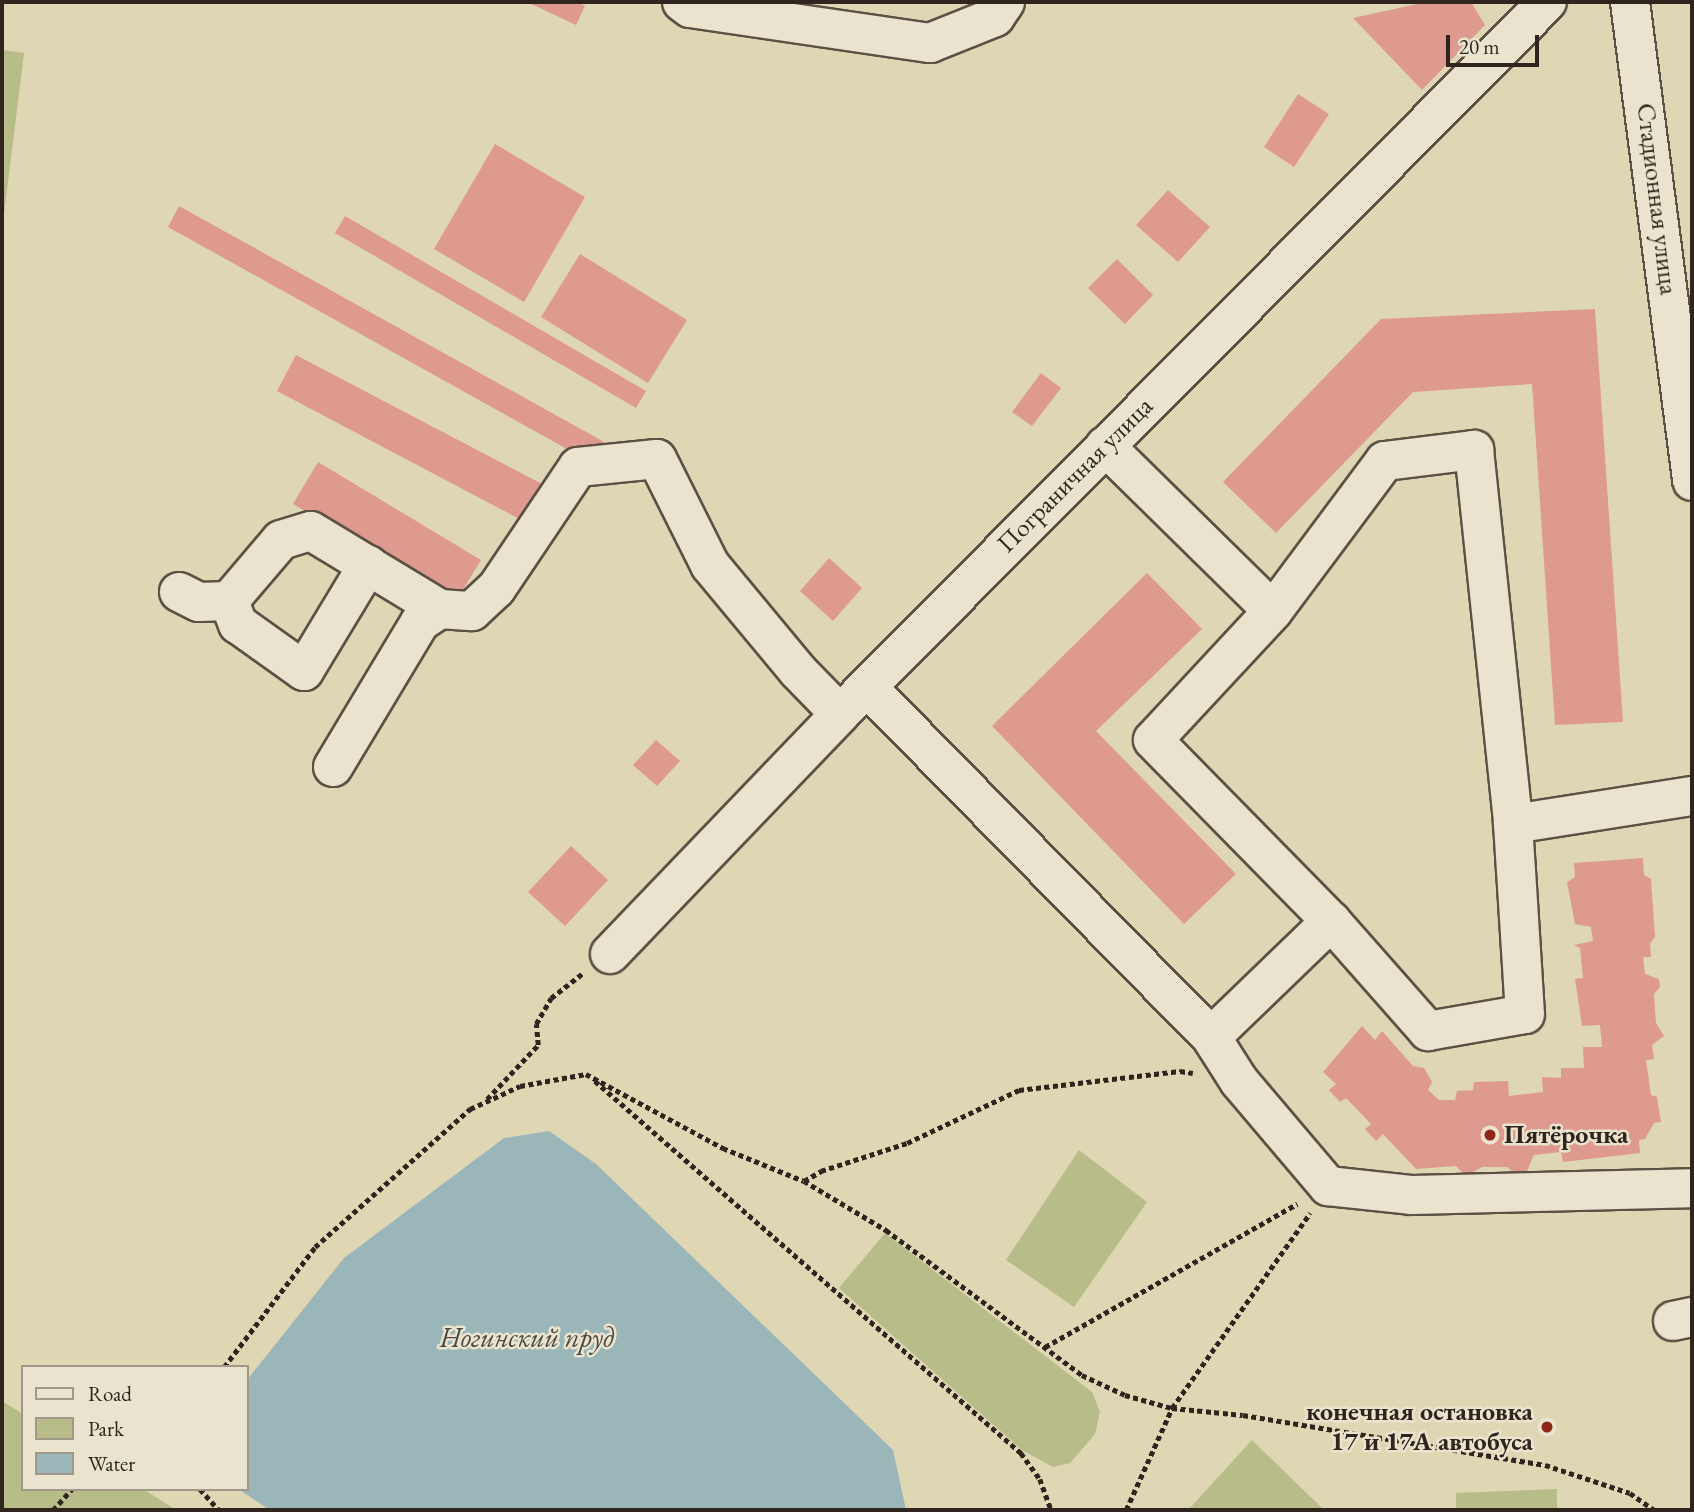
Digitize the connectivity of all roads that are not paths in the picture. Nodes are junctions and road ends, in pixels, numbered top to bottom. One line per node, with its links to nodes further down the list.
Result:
1 (682, 2): 2 (street)
2 (1005, 2)
3 (1547, 2): 5 (street, Пограничная улица)
4 (1630, 2): 6 (street, Стадионная улица)
5 (1105, 446): 11 (street); 12 (street, Пограничная улица)
6 (1692, 481)
7 (368, 565): 9 (street); 9 (street); 10 (street)
8 (179, 592): 9 (street)
9 (229, 601)
10 (440, 609): 13 (street); 14 (street)
11 (1273, 611): 16 (street); 17 (street)
12 (867, 687): 13 (street, Пограничная улица); 19 (street)
13 (840, 713): 18 (street, Пограничная улица)
14 (333, 767)
15 (1692, 796): 16 (street)
16 (1513, 824): 17 (street)
17 (1331, 921): 19 (street)
18 (610, 954)
19 (1211, 1037): 20 (street)
20 (1692, 1188)

